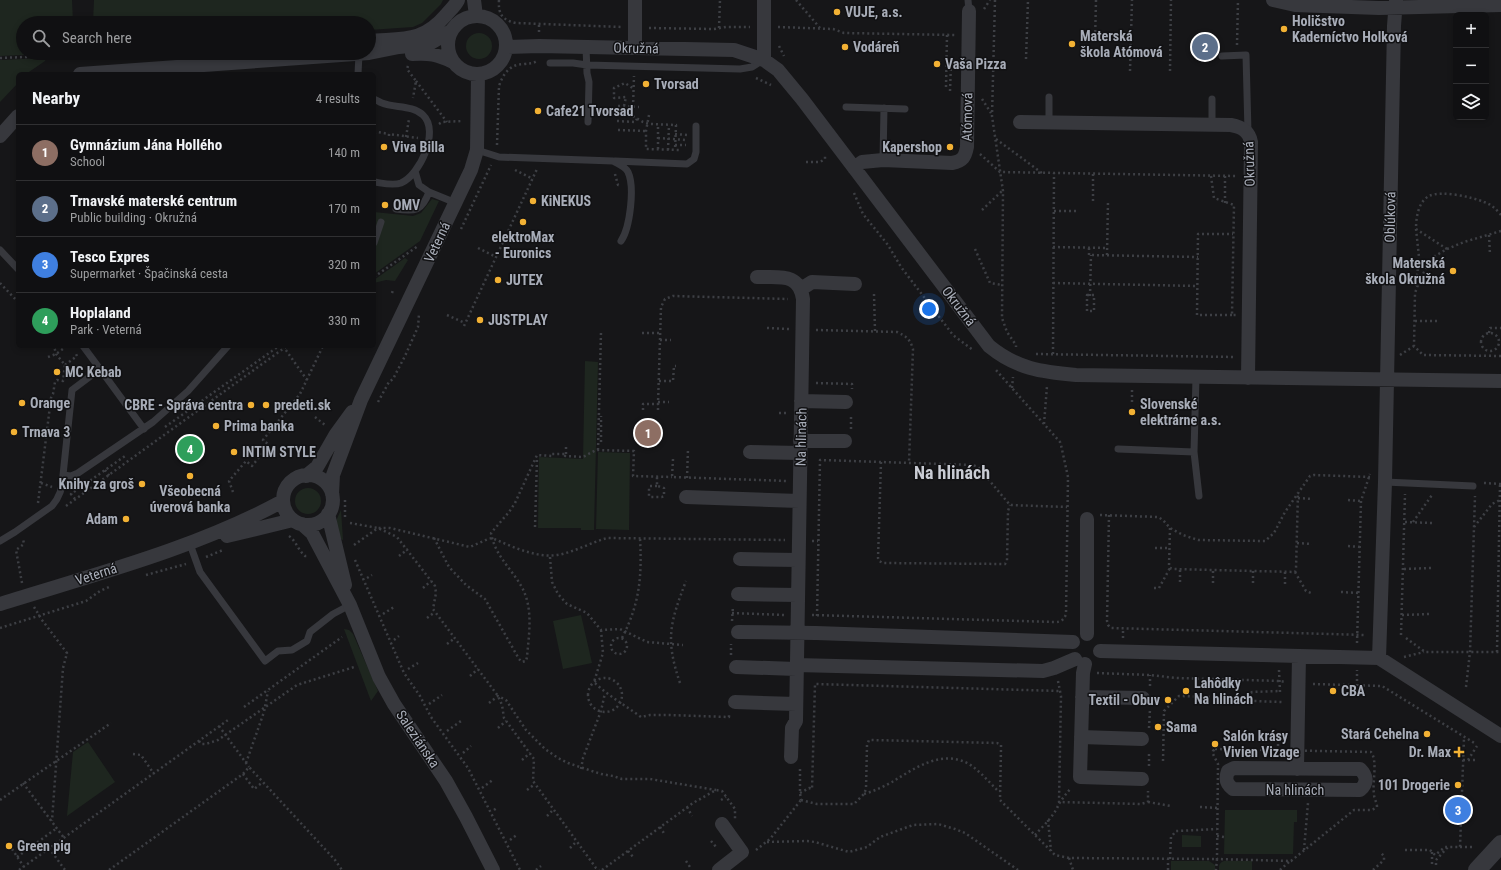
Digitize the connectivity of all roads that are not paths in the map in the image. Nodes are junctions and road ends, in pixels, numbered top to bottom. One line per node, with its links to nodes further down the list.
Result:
1 (458, 0): 13 (street)
2 (474, 0): 9 (street)
3 (635, 0): 14 (street)
4 (764, 0): 20 (street)
5 (1273, 0): 6 (street)
6 (1396, 4): 8 (street); 63 (street, Oblúková)
7 (969, 5): 42 (street, Atómová)
8 (1501, 5)
9 (476, 16): 10 (street); 11 (street)
10 (451, 31): 15 (street); 21 (street)
11 (506, 47): 12 (street, Okružná); 26 (street)
12 (586, 47): 14 (street, Okružná); 23 (lane)
13 (376, 48)
14 (635, 48): 20 (street, Okružná)
15 (376, 50)
16 (376, 52): 21 (street)
17 (1222, 56): 39 (lane)
18 (247, 60): 24 (street)
19 (363, 60): 25 (lane)
20 (764, 60): 23 (lane); 44 (street, Okružná)
21 (453, 62): 26 (street)
22 (550, 62): 23 (lane)
23 (587, 65): 34 (lane)
24 (104, 72)
25 (359, 72)
26 (478, 74): 41 (street, Veterná)
27 (1049, 97): 36 (lane)
28 (376, 100): 45 (lane)
29 (1212, 100): 37 (lane)
30 (846, 107): 31 (lane)
31 (884, 108): 32 (lane); 42 (lane)
32 (905, 108)
33 (16, 118): 40 (street)
34 (588, 122)
35 (1020, 122): 36 (street, Okružná)
36 (1048, 122): 37 (street, Okružná)
37 (1212, 125): 39 (street, Okružná)
38 (696, 126): 43 (lane)
39 (1248, 132): 62 (street, Okružná)
40 (0, 136)
41 (477, 150): 43 (lane); 48 (street, Veterná)
42 (883, 160): 44 (street, Atómová)
43 (613, 161): 52 (lane)
44 (854, 168): 61 (street, Okružná)
45 (416, 171): 46 (lane); 47 (lane)
46 (376, 182)
47 (429, 192): 48 (lane); 49 (lane)
48 (456, 203): 65 (street, Veterná)
49 (396, 209)
50 (381, 222): 51 (lane)
51 (376, 237)
52 (621, 241)
53 (0, 250): 54 (lane)
54 (16, 267)
55 (757, 278): 57 (street)
56 (855, 284): 57 (street)
57 (802, 294): 66 (street, Na hlinách)
58 (85, 348): 60 (lane)
59 (226, 348): 68 (lane)
60 (100, 368): 68 (lane); 74 (lane)
61 (1196, 377): 62 (street, Okružná); 73 (lane)
62 (1248, 378): 63 (street, Okružná)
63 (1386, 380): 64 (street, Okružná); 76 (street, Oblúková)
64 (1501, 381)
65 (361, 400): 75 (street, Veterná); 78 (street, Veterná)
66 (801, 401): 67 (street); 70 (street, Na hlinách)
67 (846, 402)
68 (144, 429): 74 (lane)
69 (845, 441): 70 (street)
70 (800, 447): 72 (street); 82 (street, Na hlinách)
71 (1118, 449): 73 (lane)
72 (750, 452)
73 (1194, 452): 79 (lane)
74 (63, 475): 86 (lane)
75 (306, 476): 78 (street); 81 (street)
76 (1385, 482): 77 (lane); 100 (street)
77 (1474, 489)
78 (338, 494): 83 (street)
79 (1199, 496)
80 (686, 497): 82 (street)
81 (283, 501): 85 (street); 87 (street, Veterná)
82 (799, 501): 89 (street, Na hlinách)
83 (328, 514): 85 (street); 93 (street, Saleziánska)
84 (1087, 520): 96 (street)
85 (297, 522): 87 (street, Veterná); 93 (street, Saleziánska)
86 (0, 541)
87 (190, 544): 92 (street, Veterná); 93 (lane)
88 (740, 559): 89 (street)
89 (798, 560): 91 (street, Na hlinách)
90 (738, 594): 91 (street)
91 (798, 595): 95 (street, Na hlinách)
92 (0, 604)
93 (350, 605): 116 (street, Saleziánska)
94 (738, 632): 95 (street)
95 (797, 633): 97 (street); 103 (street, Na hlinách)
96 (1087, 634): 97 (street); 98 (street)
97 (1073, 642): 101 (street)
98 (1100, 651): 99 (street); 101 (street)
99 (1300, 656): 100 (street); 112 (street, Na hlinách)
100 (1379, 658): 108 (street)
101 (1080, 662): 103 (street); 104 (street)
102 (736, 667): 103 (street)
103 (796, 667): 107 (street, Na hlinách)
104 (1082, 697): 105 (street); 109 (street)
105 (1143, 698)
106 (736, 702): 107 (street)
107 (796, 704): 111 (street, Na hlinách)
108 (1501, 736)
109 (1081, 737): 110 (street); 113 (street)
110 (1142, 739)
111 (791, 757)
112 (1297, 769): 112 (street, Na hlinách)
113 (1142, 779)
114 (728, 822): 117 (street)
115 (1501, 844): 118 (street)
116 (493, 870)
117 (719, 870)
118 (1477, 870)

